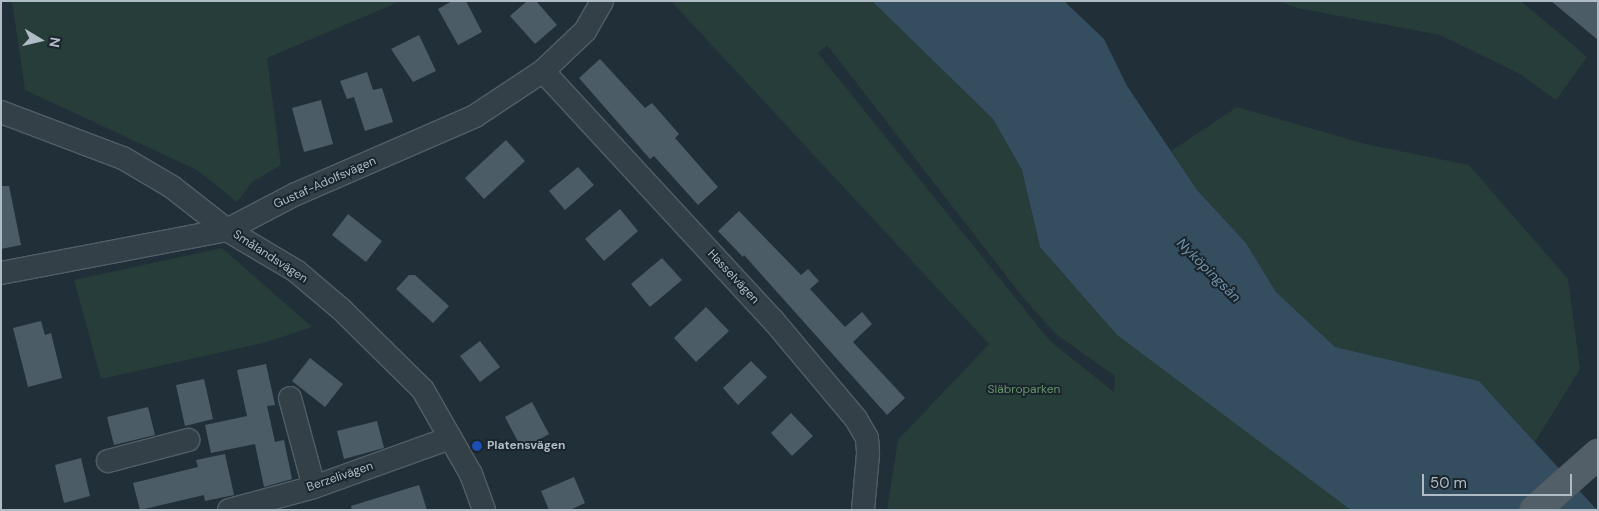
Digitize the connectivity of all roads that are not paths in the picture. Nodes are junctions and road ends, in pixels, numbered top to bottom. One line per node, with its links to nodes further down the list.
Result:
1 (602, 1): 2 (street, Gustaf-Adolfsvägen)
2 (543, 70): 4 (street, Gustaf-Adolfsvägen); 14 (street, Hasselvägen)
3 (1, 112): 4 (street, Smålandsvägen)
4 (228, 230): 5 (street, Gustaf-Adolfsvägen); 7 (street, Smålandsvägen)
5 (1, 273)
6 (290, 398): 11 (street)
7 (450, 438): 11 (street, Berzelivägen); 13 (street, Smålandsvägen)
8 (188, 440): 10 (street)
9 (1598, 454): 15 (main road)
10 (108, 461)
11 (314, 487): 12 (street, Berzelivägen)
12 (229, 510)
13 (484, 510)
14 (863, 510)
15 (1535, 510)

